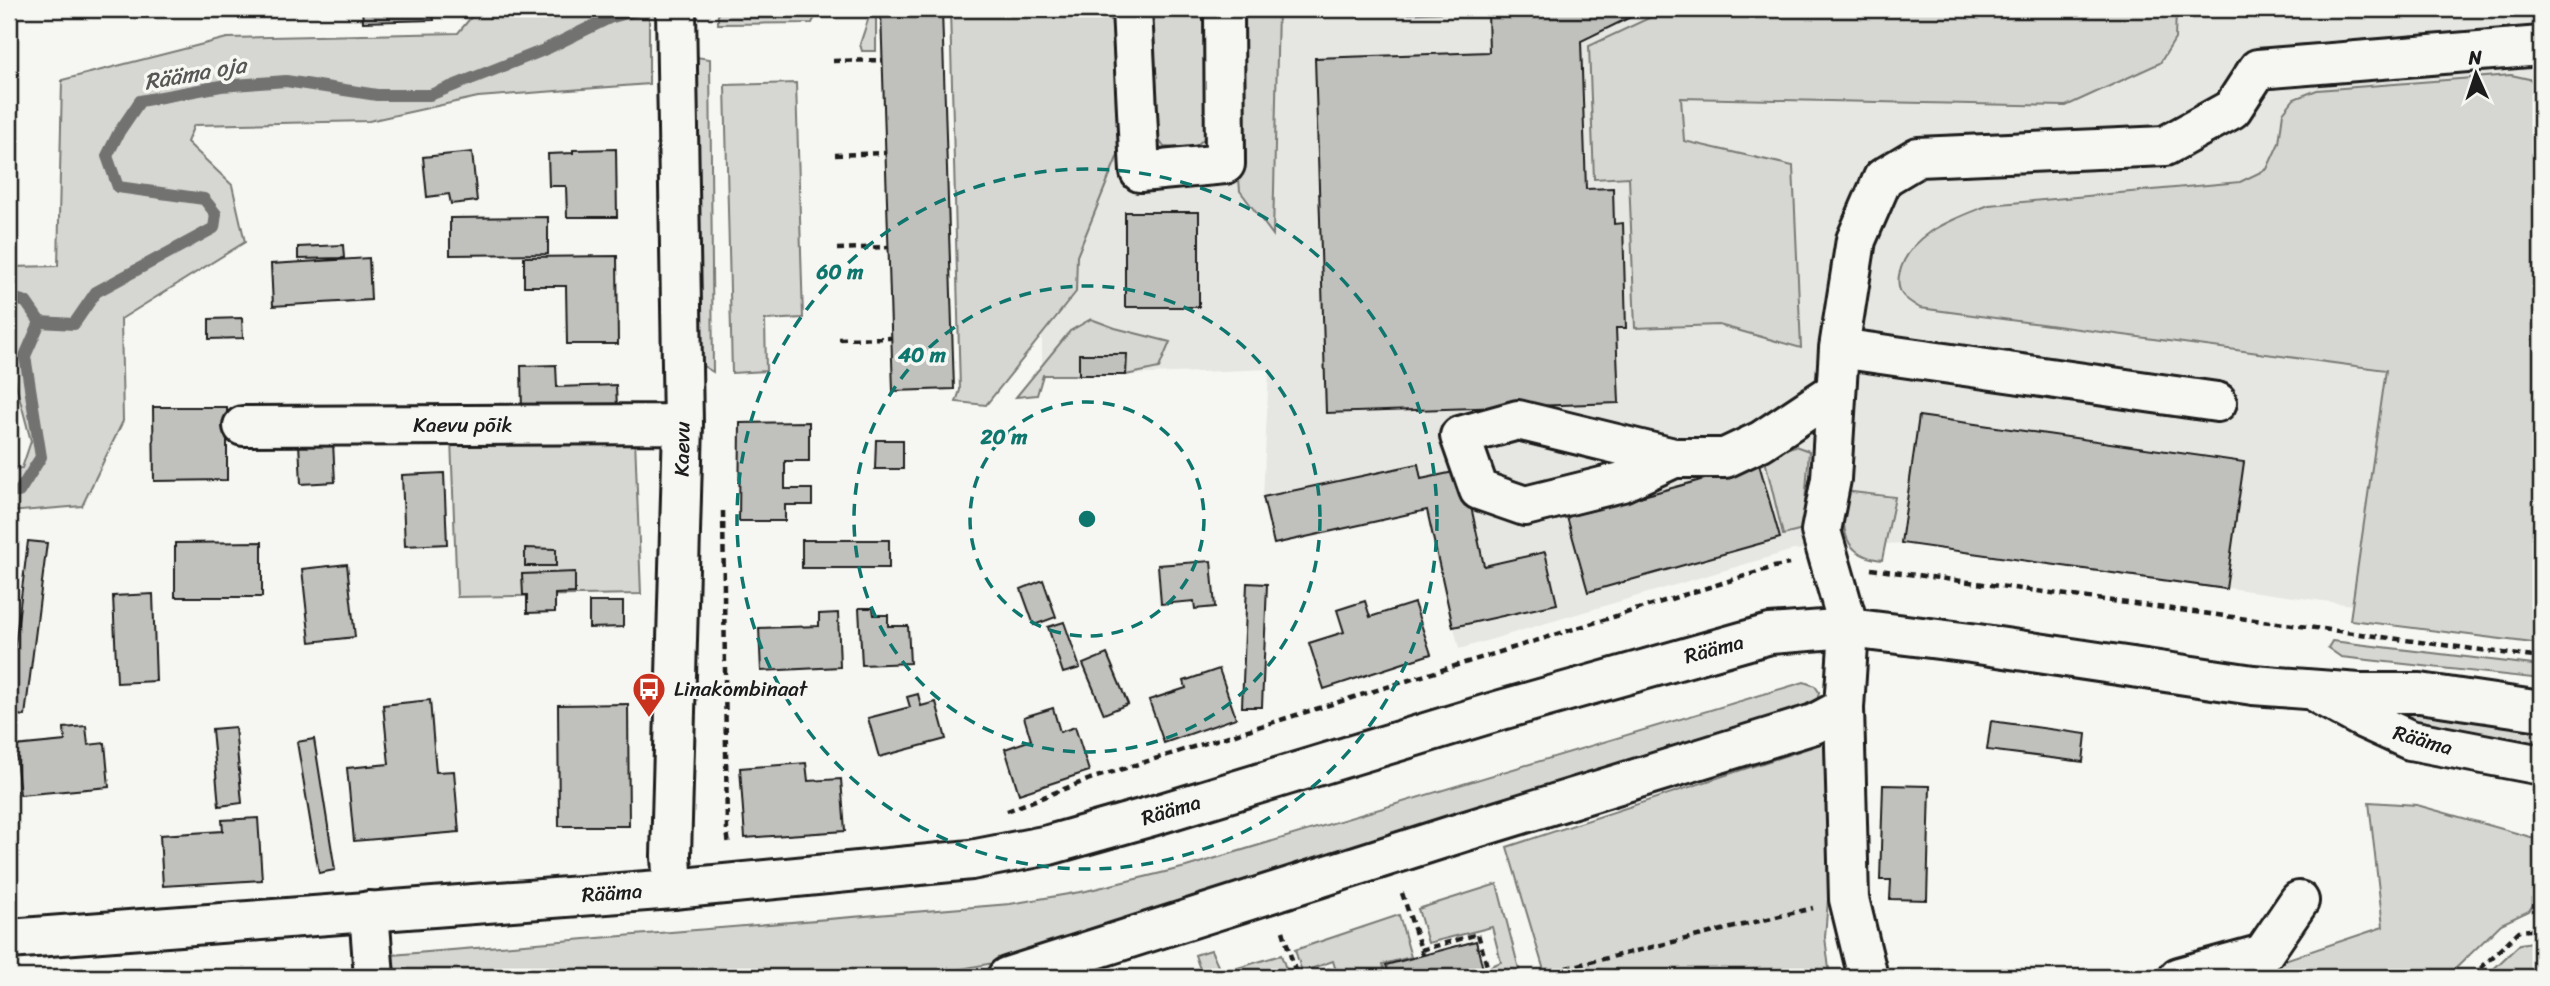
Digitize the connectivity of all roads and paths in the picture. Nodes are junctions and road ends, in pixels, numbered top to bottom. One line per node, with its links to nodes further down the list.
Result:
1 (676, 9): 16 (main road, Kaevu)
2 (1132, 9): 3 (main road)
3 (1224, 9)
4 (2541, 47): 13 (main road)
5 (883, 60): 6 (path)
6 (833, 61)
7 (886, 153): 8 (path)
8 (835, 155)
9 (889, 247): 10 (path)
10 (837, 249)
11 (891, 338): 12 (path)
12 (839, 339)
13 (1839, 348): 14 (main road); 15 (main road)
14 (1836, 391): 18 (main road); 19 (main road)
15 (2217, 402)
16 (683, 424): 17 (main road, Kaevu põik); 29 (main road, Kaevu)
17 (243, 426)
18 (1674, 458): 18 (main road)
19 (1849, 628): 22 (main road, Rääma); 23 (main road); 29 (main road, Rääma)
20 (2321, 629): 21 (path)
21 (2541, 658)
22 (2312, 691): 24 (main road, Rääma); 25 (main road, Rääma)
23 (1844, 708): 28 (main road); 31 (main road)
24 (2541, 710)
25 (2410, 740): 26 (main road, Rääma); 27 (main road)
26 (2541, 765)
27 (2541, 790)
28 (1389, 856): 30 (main road); 41 (path)
29 (673, 889): 33 (main road, Rääma)
30 (1272, 893): 38 (main road); 39 (path)
31 (1849, 900): 36 (path); 42 (main road)
32 (2299, 901): 43 (main road)
33 (369, 911): 35 (main road, Rääma); 37 (main road)
34 (2541, 929): 44 (path)
35 (9, 939)
36 (1566, 968)
37 (373, 977)
38 (1007, 977)
39 (1299, 977): 40 (path)
40 (1331, 977)
41 (1490, 977)
42 (1868, 977)
43 (2179, 977)
44 (2472, 977)

